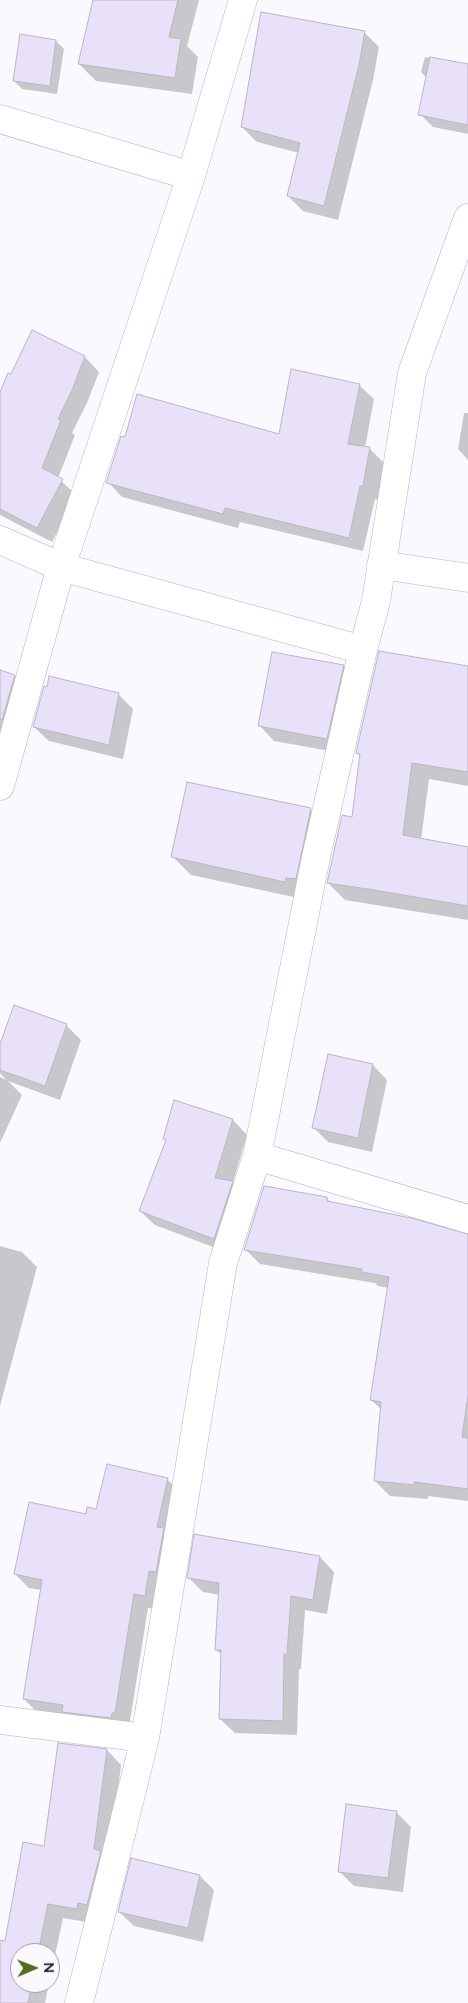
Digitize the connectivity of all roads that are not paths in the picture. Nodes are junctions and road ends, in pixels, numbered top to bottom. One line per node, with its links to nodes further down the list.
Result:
1 (243, 0): 3 (street)
2 (0, 119): 3 (street)
3 (191, 176): 7 (street)
4 (468, 218): 6 (street)
5 (0, 540): 7 (street)
6 (381, 565): 8 (street); 9 (street)
7 (61, 567): 9 (street); 10 (street)
8 (468, 578)
9 (363, 650): 11 (street)
10 (0, 784)
11 (258, 1156): 12 (street); 14 (street)
12 (468, 1219)
13 (0, 1720): 14 (street)
14 (145, 1738): 15 (street)
15 (79, 2003)

